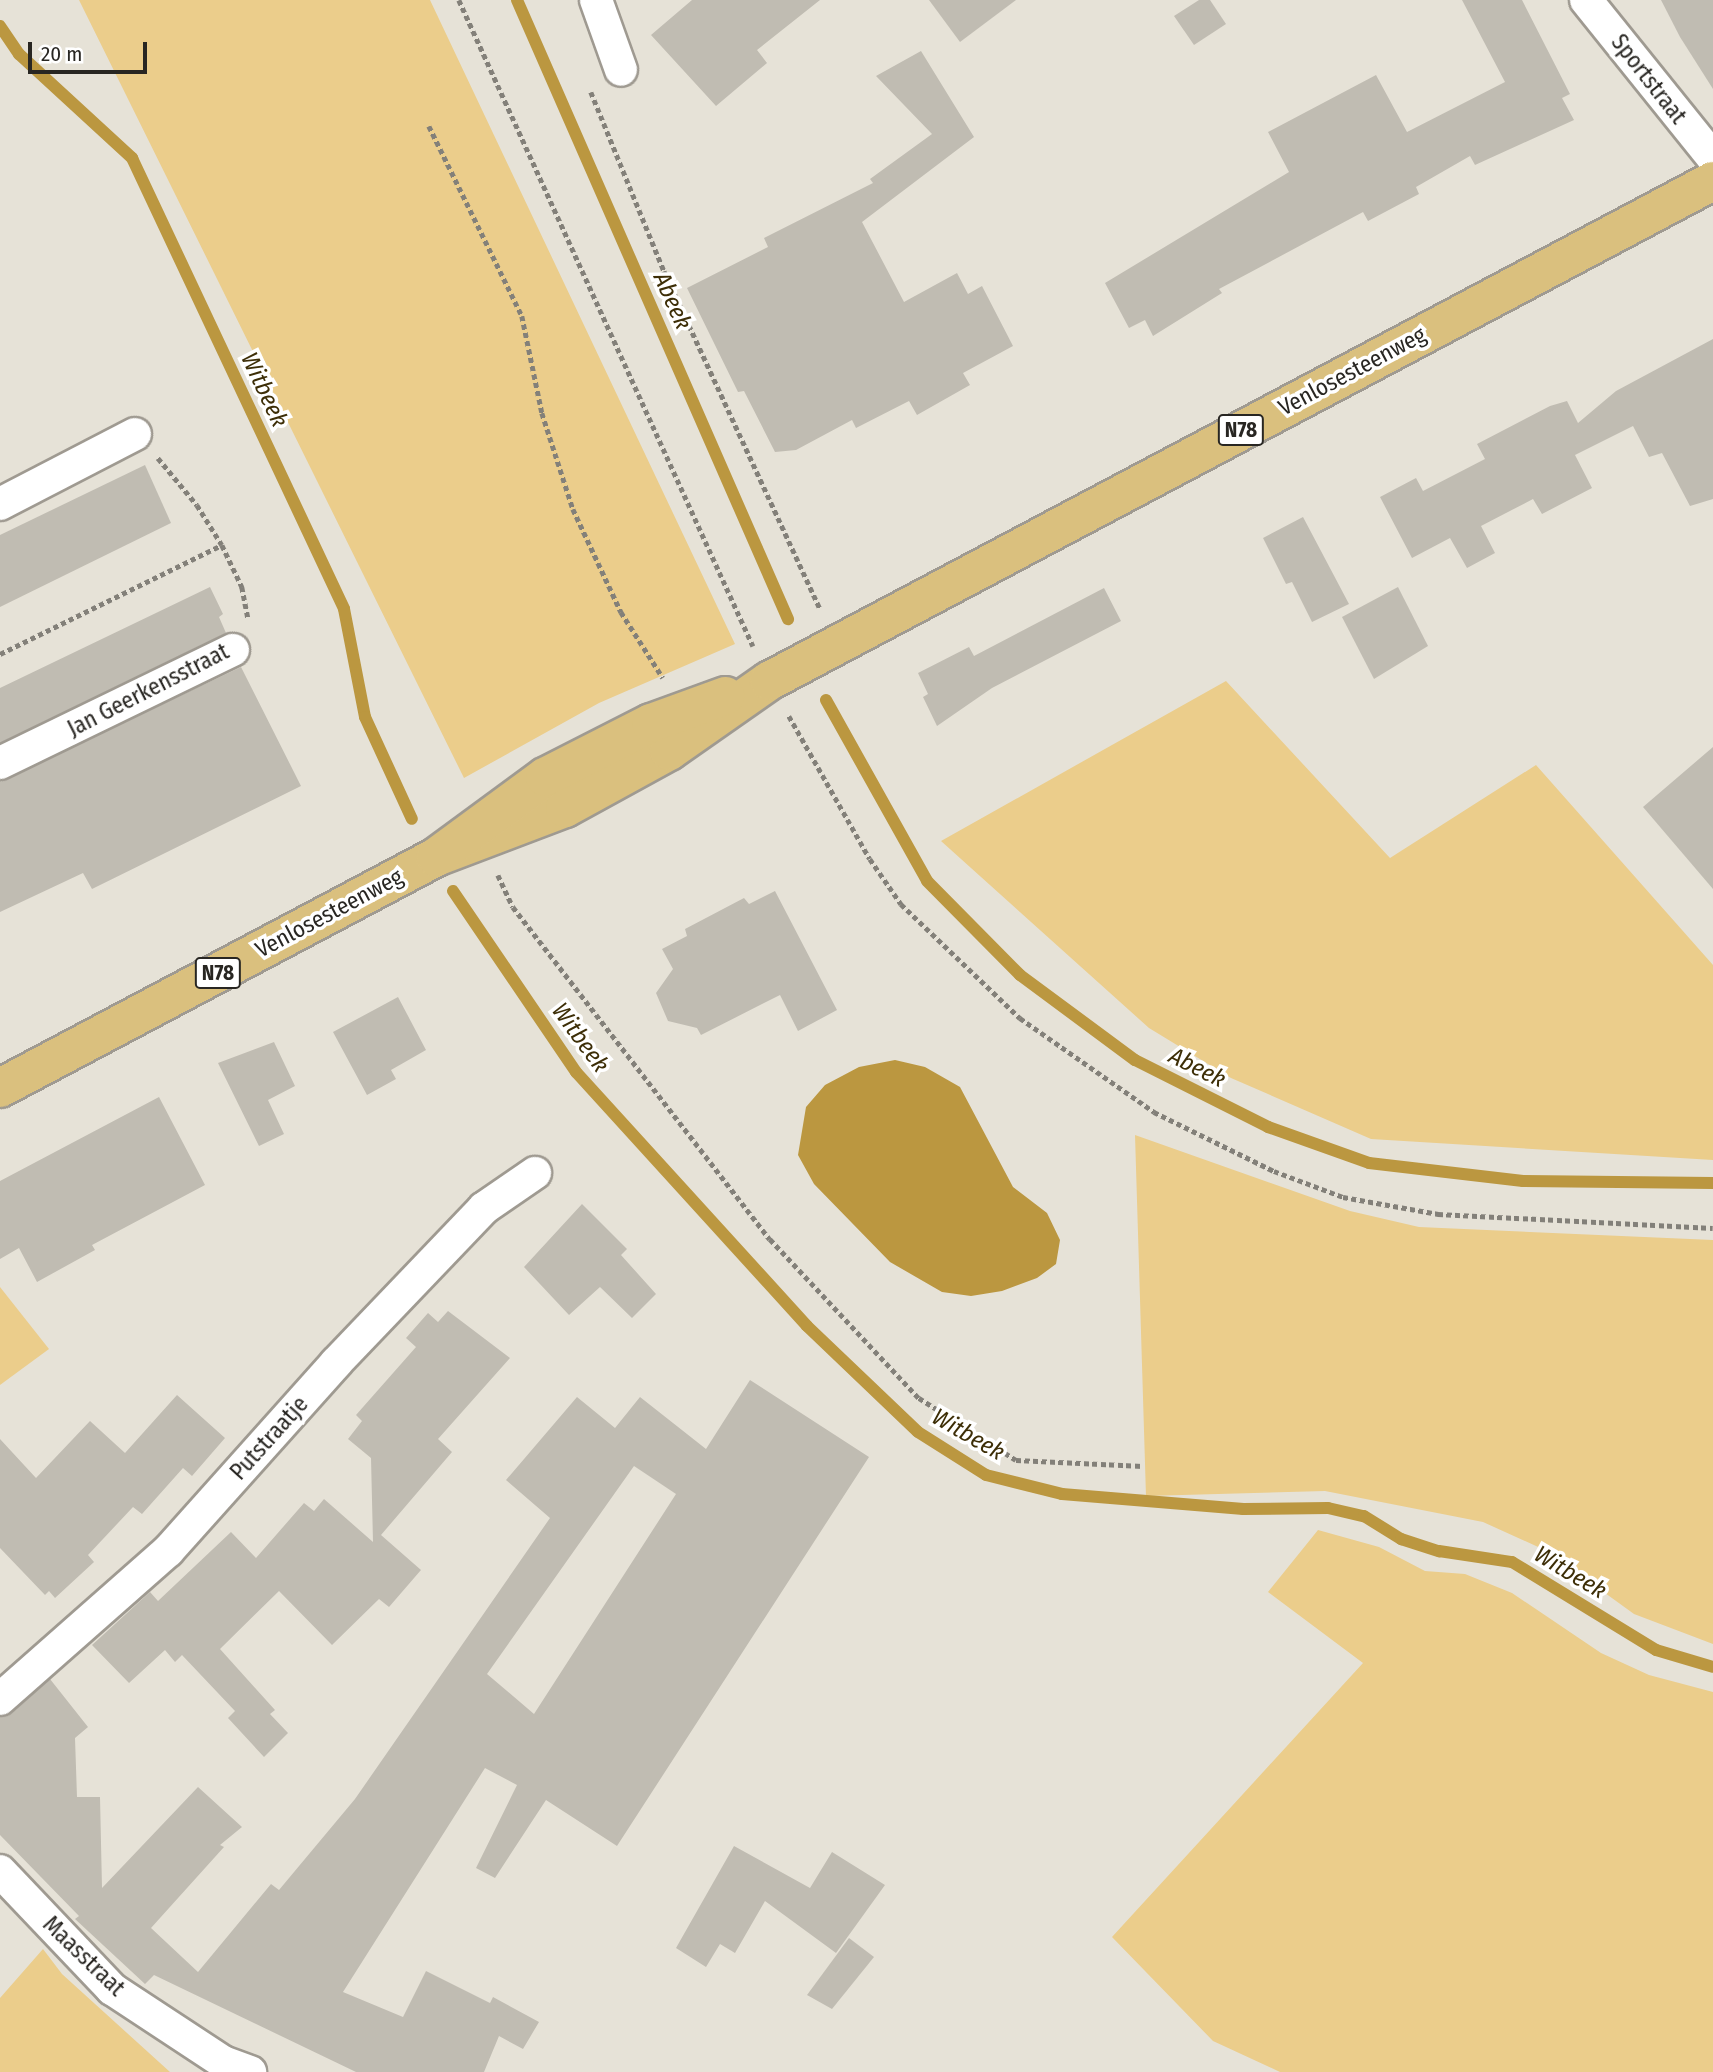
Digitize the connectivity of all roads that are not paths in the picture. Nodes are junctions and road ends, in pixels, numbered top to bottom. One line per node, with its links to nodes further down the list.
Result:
1 (596, 0): 3 (street)
2 (1586, 0): 4 (street, Sportstraat)
3 (621, 70)
4 (1713, 158)
5 (1713, 181): 9 (main road, Venlosesteenweg / N78)
6 (135, 435): 7 (street)
7 (0, 504)
8 (233, 650): 10 (street, Jan Geerkensstraat)
9 (769, 681): 11 (main road, Venlosesteenweg / N78); 11 (main road, Venlosesteenweg / N78)
10 (0, 763)
11 (436, 857): 12 (main road, Venlosesteenweg / N78)
12 (0, 1088)
13 (535, 1173): 14 (street, Putstraatje)
14 (0, 1699)
15 (0, 1871): 16 (street, Maasstraat)
16 (250, 2072)

